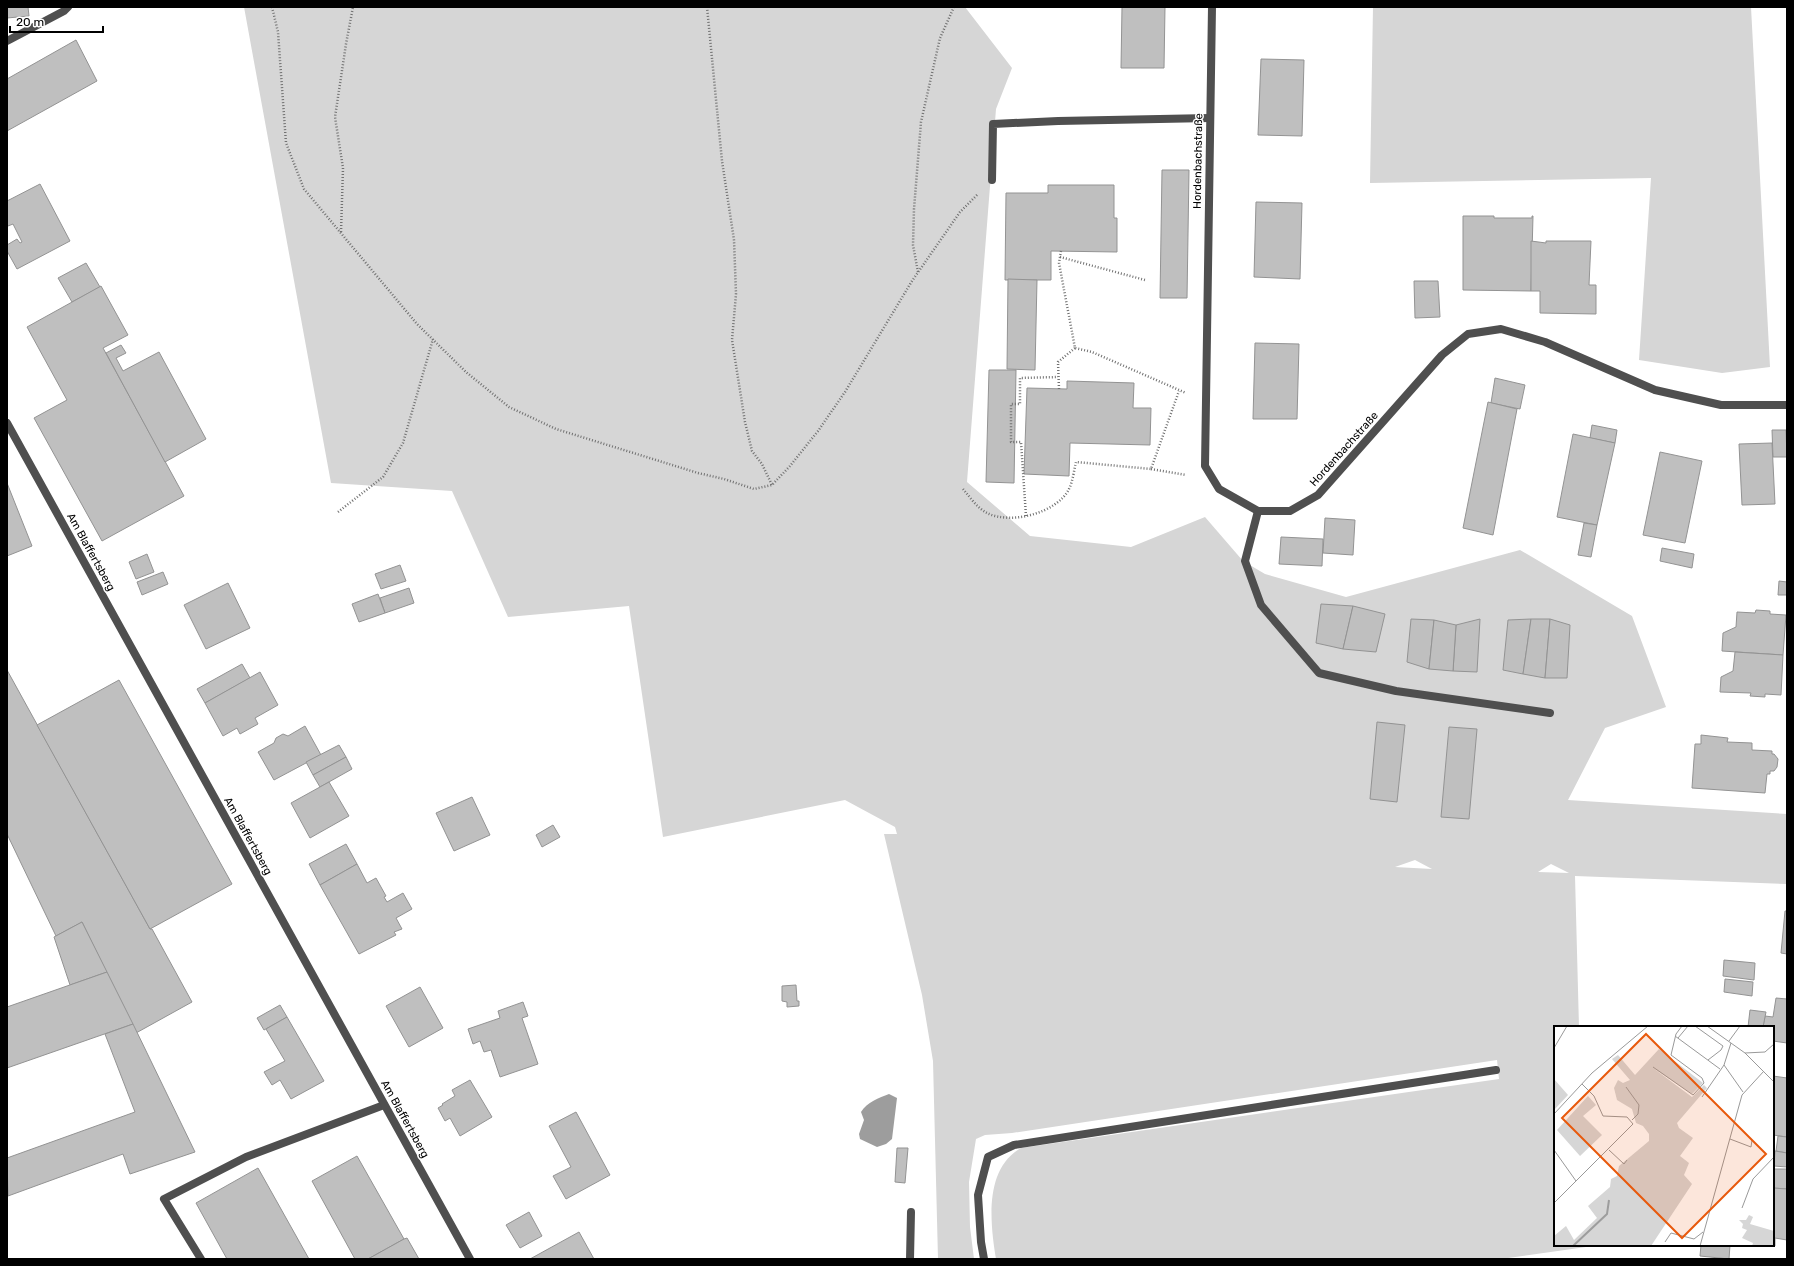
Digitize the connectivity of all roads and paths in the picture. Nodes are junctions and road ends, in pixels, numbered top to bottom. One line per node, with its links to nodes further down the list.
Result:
1 (68, 7): 7 (street)
2 (272, 7): 10 (path)
3 (353, 7): 10 (path)
4 (707, 7): 25 (path)
5 (954, 7): 13 (path)
6 (1212, 7): 8 (street, Hordenbachstraße)
7 (7, 41)
8 (1210, 118): 9 (street); 27 (street, Hordenbachstraße)
9 (992, 180): 13 (path)
10 (340, 233): 15 (path)
11 (1061, 252): 12 (path)
12 (1060, 257): 14 (path); 16 (path)
13 (918, 272): 25 (path)
14 (1145, 280)
15 (433, 338): 25 (path); 28 (path)
16 (1075, 348): 17 (path); 19 (path)
17 (1058, 377): 18 (path); 29 (path)
18 (1058, 389)
19 (1179, 391): 20 (path); 23 (path)
20 (1193, 395)
21 (1787, 405): 27 (street, Hordenbachstraße)
22 (7, 423): 32 (street, Am Blaffertsberg)
23 (1151, 469): 24 (path); 29 (path)
24 (1192, 476)
25 (772, 485)
26 (963, 489): 29 (path)
27 (1258, 511): 30 (street)
28 (338, 512)
29 (1026, 516)
30 (1550, 713)
31 (1496, 1070): 37 (street)
32 (384, 1105): 34 (street); 35 (street, Am Blaffertsberg)
33 (910, 1212): 36 (street)
34 (200, 1259)
35 (470, 1259)
36 (910, 1259)
37 (984, 1259)

